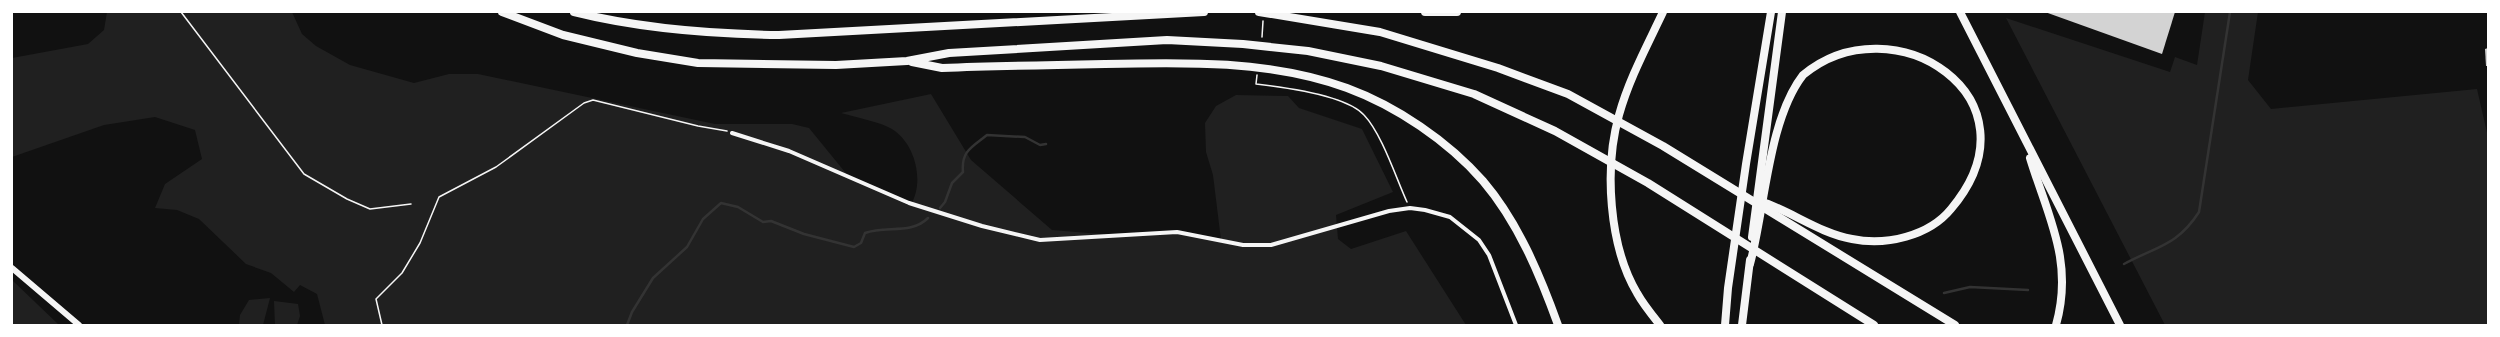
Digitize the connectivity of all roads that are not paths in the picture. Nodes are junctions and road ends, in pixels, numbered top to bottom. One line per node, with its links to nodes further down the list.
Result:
1 (502, 12): 12 (highway)
2 (574, 12): 3 (highway)
3 (1204, 12)
4 (1259, 12): 17 (highway)
5 (1425, 12): 6 (highway)
6 (1457, 12)
7 (1663, 12): 24 (highway)
8 (1771, 12): 25 (highway)
9 (1782, 12): 16 (highway)
10 (1960, 12): 15 (highway)
11 (1821, 56): 16 (highway)
12 (907, 61): 19 (highway); 27 (highway)
13 (1964, 78): 17 (highway)
14 (732, 133): 21 (street)
15 (2024, 138): 29 (highway); 30 (highway)
16 (1765, 171): 26 (highway)
17 (1748, 198): 28 (highway)
18 (12, 268): 20 (main road)
19 (1552, 308): 22 (highway); 23 (highway)
20 (79, 325)
21 (1516, 325)
22 (1558, 325)
23 (1562, 325)
24 (1660, 325)
25 (1725, 325)
26 (1742, 325)
27 (1874, 325)
28 (1955, 325)
29 (2056, 325)
30 (2120, 325)

